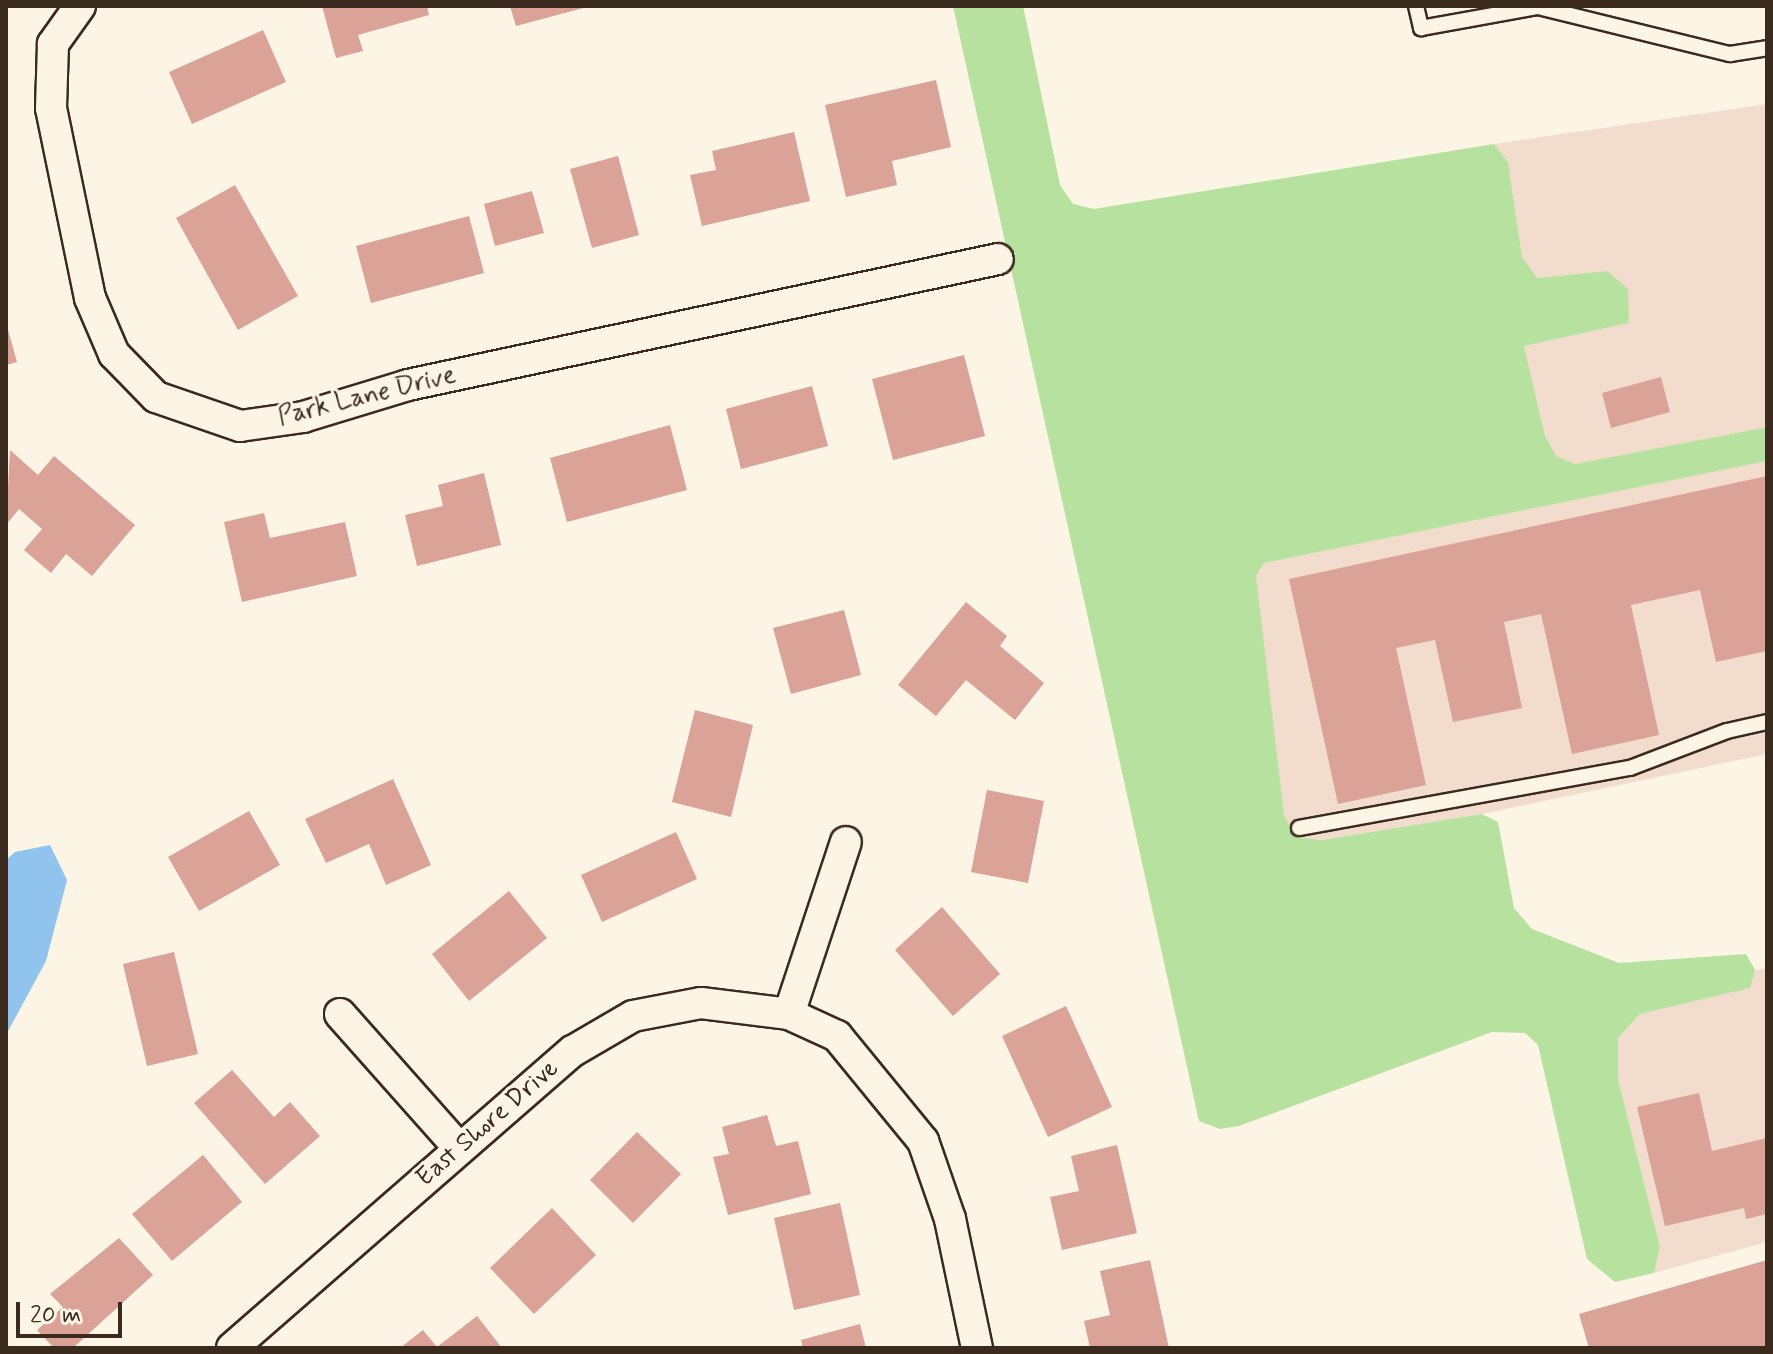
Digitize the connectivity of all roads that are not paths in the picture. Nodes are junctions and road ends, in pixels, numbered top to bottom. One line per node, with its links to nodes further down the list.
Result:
1 (80, 6): 4 (street, Park Lane Drive)
2 (1416, 6): 3 (lane)
3 (1767, 48)
4 (998, 259)
5 (1767, 722): 6 (lane)
6 (1299, 828)
7 (846, 842): 9 (street)
8 (340, 1014): 10 (street)
9 (789, 1014): 10 (street, East Shore Drive); 12 (street, East Shore Drive)
10 (459, 1148): 11 (street, East Shore Drive)
11 (232, 1348)
12 (977, 1348)

